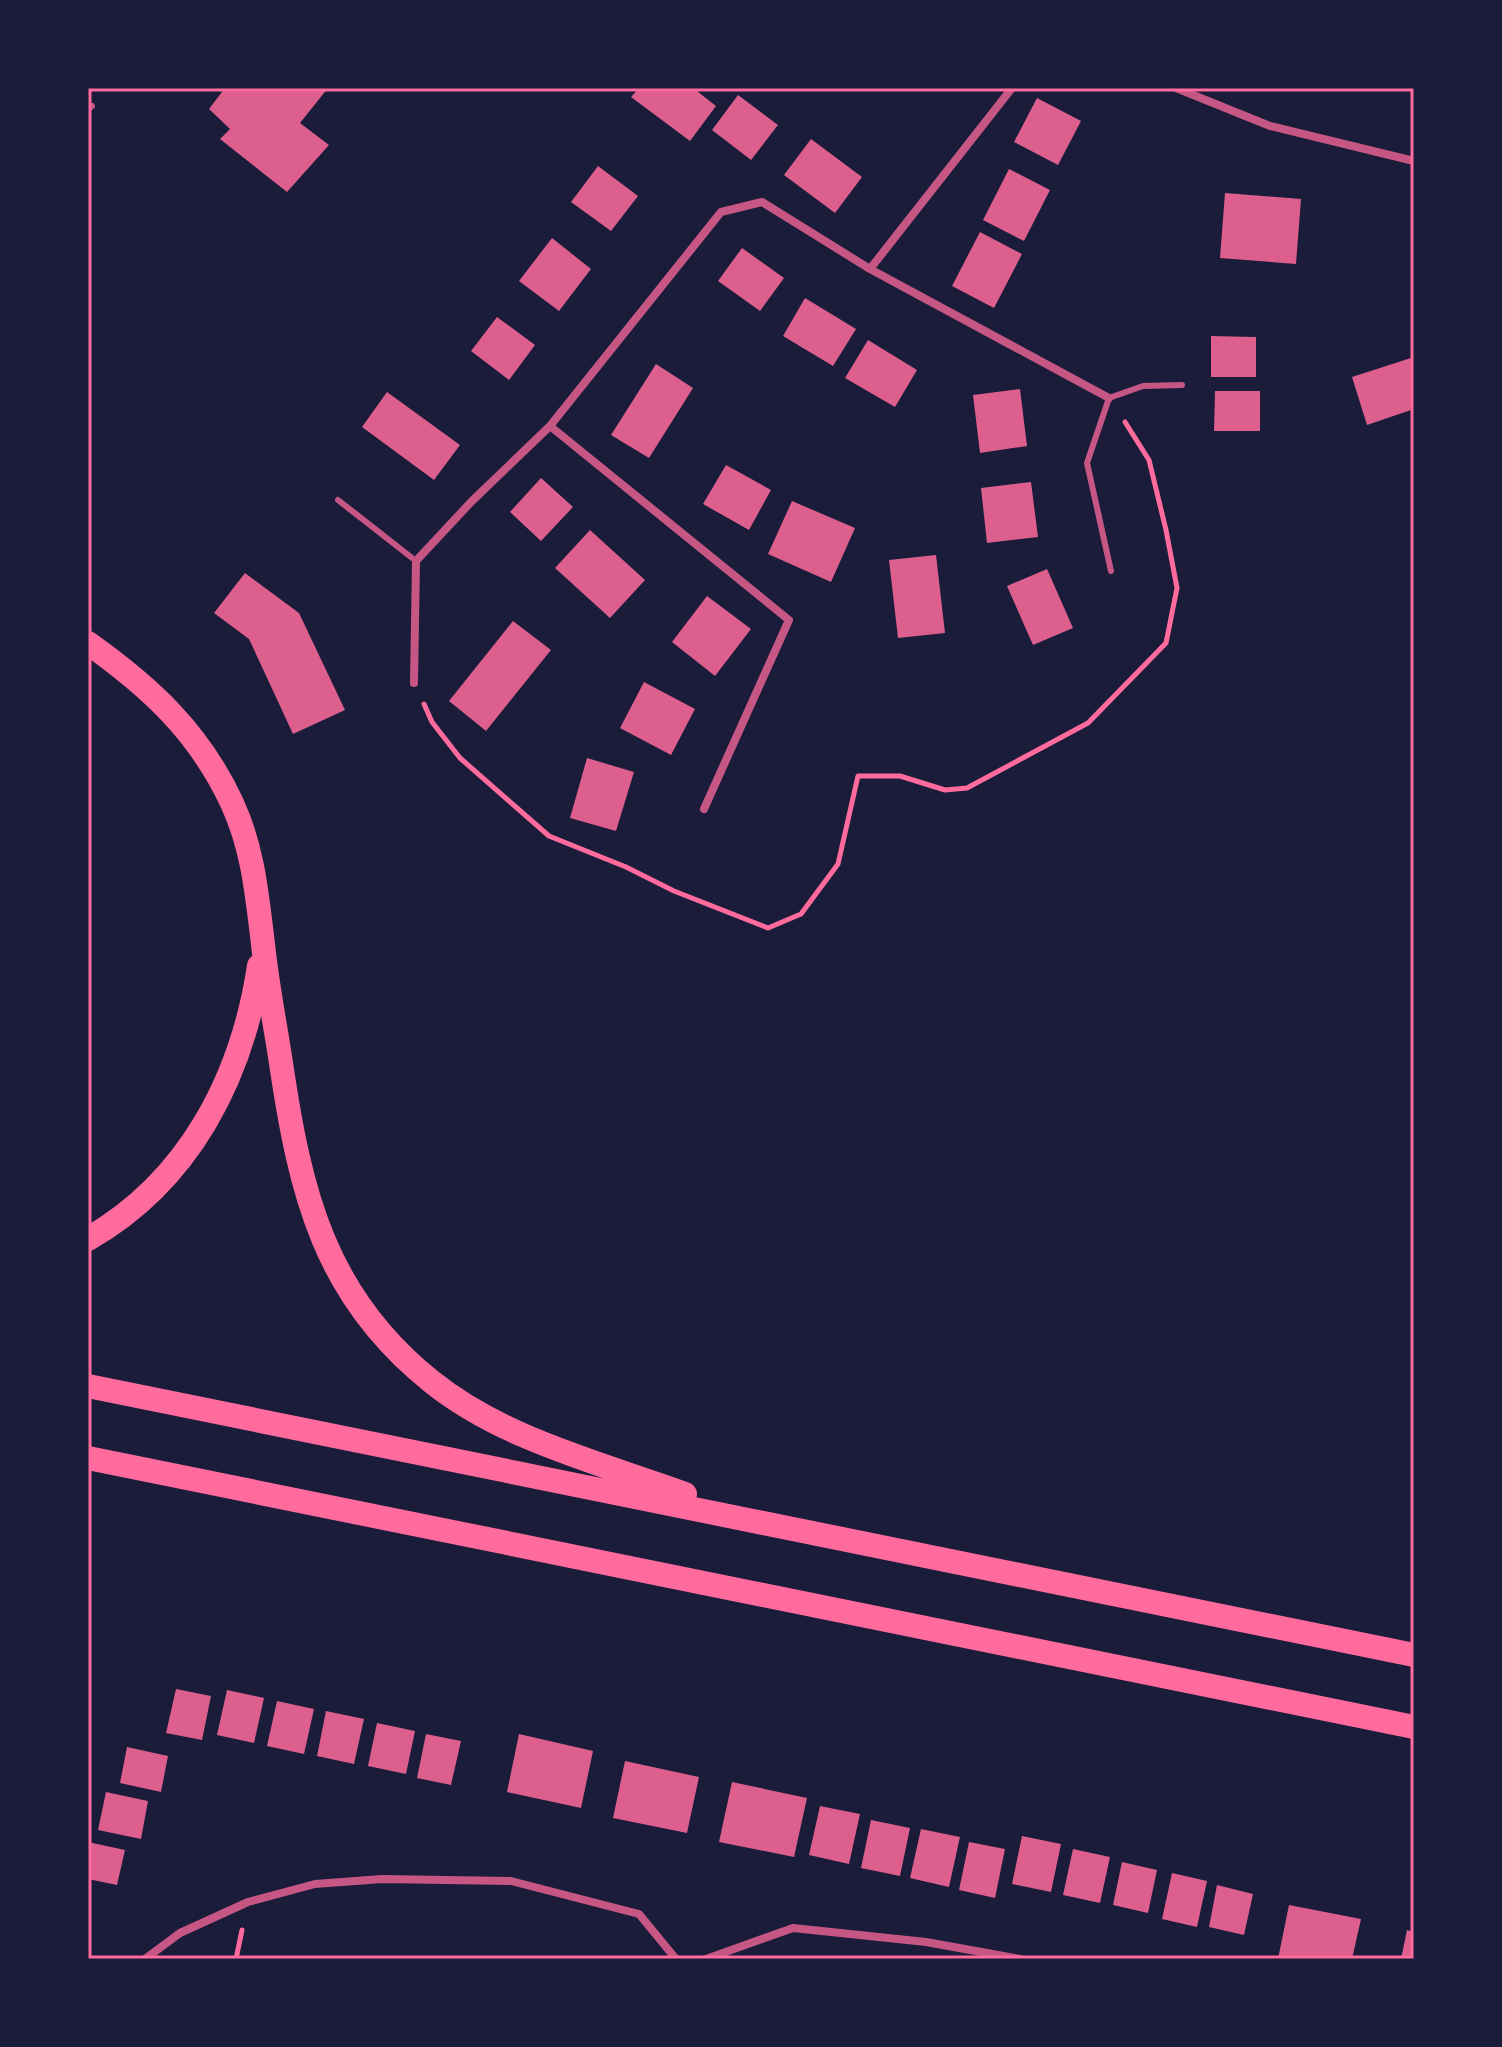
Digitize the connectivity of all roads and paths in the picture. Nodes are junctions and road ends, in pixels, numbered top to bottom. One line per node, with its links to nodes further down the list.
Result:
1 (1012, 88): 4 (street)
2 (1176, 88): 3 (street)
3 (1414, 161)
4 (870, 269): 6 (street); 7 (street)
5 (1182, 385): 6 (lane)
6 (1109, 398): 10 (lane); 12 (path)
7 (550, 426): 9 (street); 13 (street)
8 (338, 500): 9 (lane)
9 (416, 561): 12 (street)
10 (1111, 571)
11 (88, 643): 14 (highway)
12 (414, 683)
13 (704, 809)
14 (263, 943): 15 (highway); 18 (highway)
15 (88, 1239)
16 (88, 1386): 18 (highway)
17 (88, 1458): 20 (highway)
18 (761, 1522): 19 (highway)
19 (1414, 1655)
20 (1414, 1727)
21 (145, 1959): 22 (street)
22 (676, 1959)
23 (706, 1959): 24 (street)
24 (1020, 1959)

